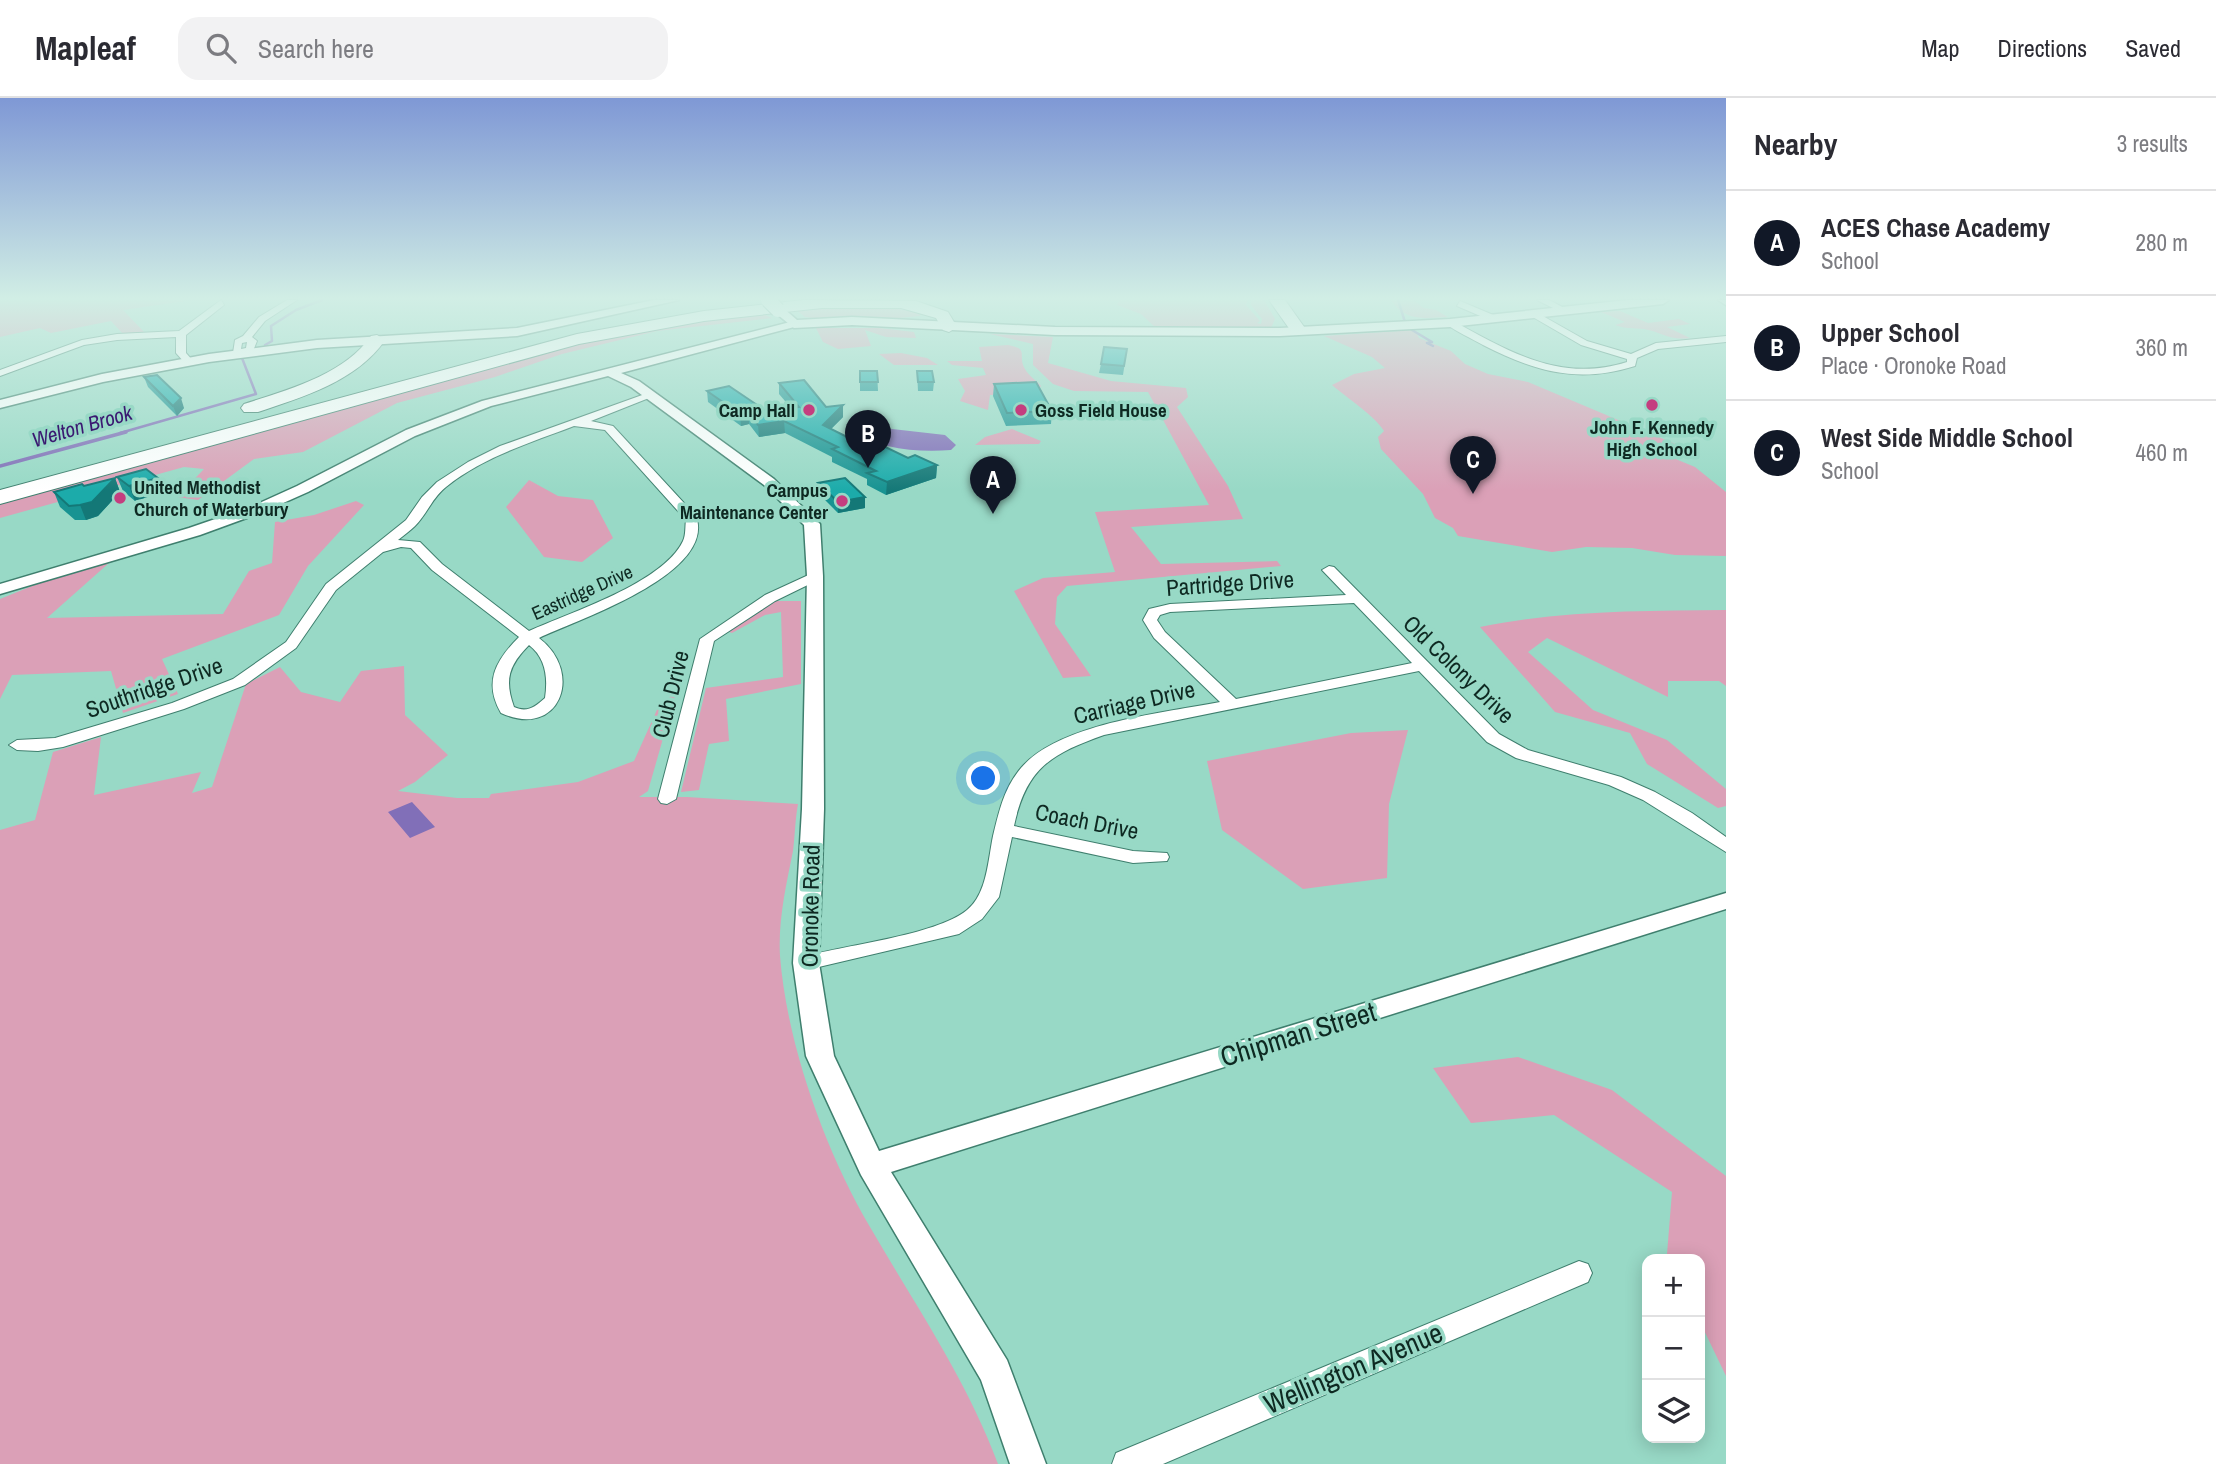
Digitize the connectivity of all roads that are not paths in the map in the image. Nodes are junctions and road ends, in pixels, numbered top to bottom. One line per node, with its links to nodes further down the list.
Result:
1 (25, 364): 9 (street)
2 (174, 364): 11 (main road)
3 (351, 364): 15 (highway)
4 (444, 364): 15 (highway)
5 (484, 364): 16 (highway)
6 (677, 364): 10 (street)
7 (1535, 364): 8 (street)
8 (1632, 364)
9 (0, 373)
10 (637, 382): 12 (street); 21 (street, Oronoke Road); 22 (street)
11 (0, 404)
12 (614, 407): 13 (street); 14 (street)
13 (570, 423): 14 (street); 17 (street)
14 (609, 428): 24 (street, Eastridge Drive)
15 (4, 478)
16 (0, 497)
17 (411, 523): 18 (street); 19 (street, Southridge Drive)
18 (415, 544): 19 (street); 24 (street)
19 (378, 549): 27 (street, Southridge Drive)
20 (1329, 570): 23 (street, Old Colony Drive)
21 (815, 576): 28 (street, Club Drive); 33 (street, Oronoke Road)
22 (0, 589)
23 (1354, 598): 25 (street, Old Colony Drive); 26 (street, Partridge Drive)
24 (528, 638): 24 (street, Eastridge Drive)
25 (1421, 666): 26 (street, Carriage Drive); 30 (street, Old Colony Drive)
26 (1233, 705): 29 (street, Carriage Drive)
27 (17, 744)
28 (667, 799)
29 (1005, 830): 31 (street, Coach Drive); 33 (street, Carriage Drive)
30 (1726, 846)
31 (1160, 857)
32 (1726, 901): 34 (street, Chipman Street)
33 (806, 963): 34 (street, Oronoke Road)
34 (871, 1166): 36 (street, Oronoke Road)
35 (1580, 1273): 37 (street, Wellington Avenue)
36 (1028, 1464)
37 (1127, 1464)

